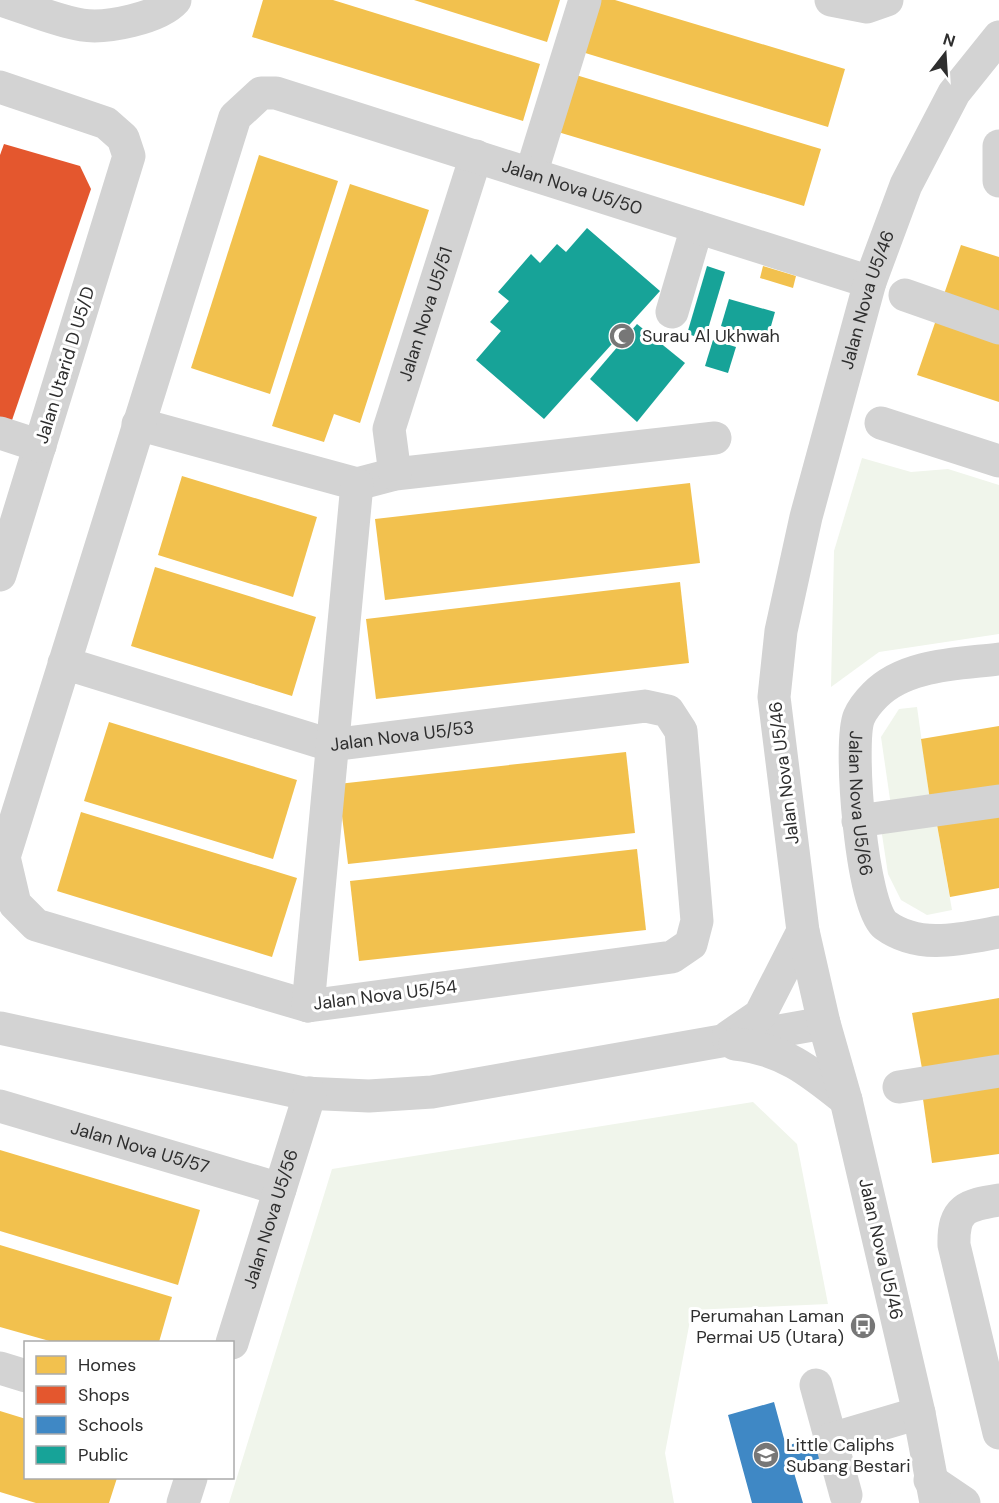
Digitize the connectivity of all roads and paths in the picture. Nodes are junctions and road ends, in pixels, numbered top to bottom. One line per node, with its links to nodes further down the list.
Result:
1 (2, 0): 2 (street)
2 (175, 0)
3 (585, 0): 10 (street)
4 (831, 0): 5 (street)
5 (887, 0)
6 (999, 38): 13 (street, Jalan Nova U5/46)
7 (1, 89): 21 (street, Jalan Utarid D U5/D)
8 (999, 146): 11 (street)
9 (476, 156): 10 (street, Jalan Nova U5/50); 18 (street, Jalan Nova U5/50); 23 (street, Jalan Nova U5/51)
10 (531, 174): 12 (street, Jalan Nova U5/50)
11 (999, 181)
12 (697, 227): 13 (street, Jalan Nova U5/50); 15 (street)
13 (870, 282): 31 (street, Jalan Nova U5/46)
14 (905, 295): 16 (street)
15 (672, 312)
16 (999, 328)
17 (881, 423): 22 (street)
18 (138, 424): 24 (street); 27 (street)
19 (0, 433): 21 (street)
20 (715, 438): 23 (street)
21 (40, 446): 25 (street, Jalan Utarid D U5/D)
22 (999, 461)
23 (395, 474): 24 (street)
24 (357, 484): 28 (street)
25 (0, 575)
26 (999, 658): 30 (street, Jalan Nova U5/66)
27 (64, 663): 28 (street, Jalan Nova U5/53); 34 (street, Jalan Nova U5/54)
28 (330, 745): 33 (street, Jalan Nova U5/53); 34 (street)
29 (999, 801): 30 (street)
30 (858, 821): 32 (street, Jalan Nova U5/66)
31 (803, 931): 35 (street, Jalan Nova U5/46); 37 (street)
32 (999, 932)
33 (672, 957): 34 (street, Jalan Nova U5/54)
34 (308, 1006)
35 (824, 1023): 37 (street); 41 (street, Jalan Nova U5/46)
36 (0, 1028): 40 (street)
37 (721, 1042): 40 (street); 41 (street)
38 (999, 1071): 39 (street)
39 (900, 1087)
40 (310, 1093): 43 (street, Jalan Nova U5/56)
41 (846, 1100): 50 (street, Jalan Nova U5/46)
42 (0, 1106): 43 (street, Jalan Nova U5/57)
43 (280, 1189): 45 (street, Jalan Nova U5/56)
44 (999, 1200): 46 (street)
45 (233, 1341)
46 (990, 1350): 51 (street)
47 (0, 1368): 48 (street)
48 (24, 1375)
49 (816, 1385): 52 (street)
50 (919, 1413): 52 (street); 55 (street, Jalan Nova U5/46)
51 (999, 1433)
52 (831, 1439): 54 (street)
53 (191, 1479): 56 (street)
54 (846, 1495)
55 (930, 1495): 57 (street)
56 (183, 1503)
57 (964, 1503)

